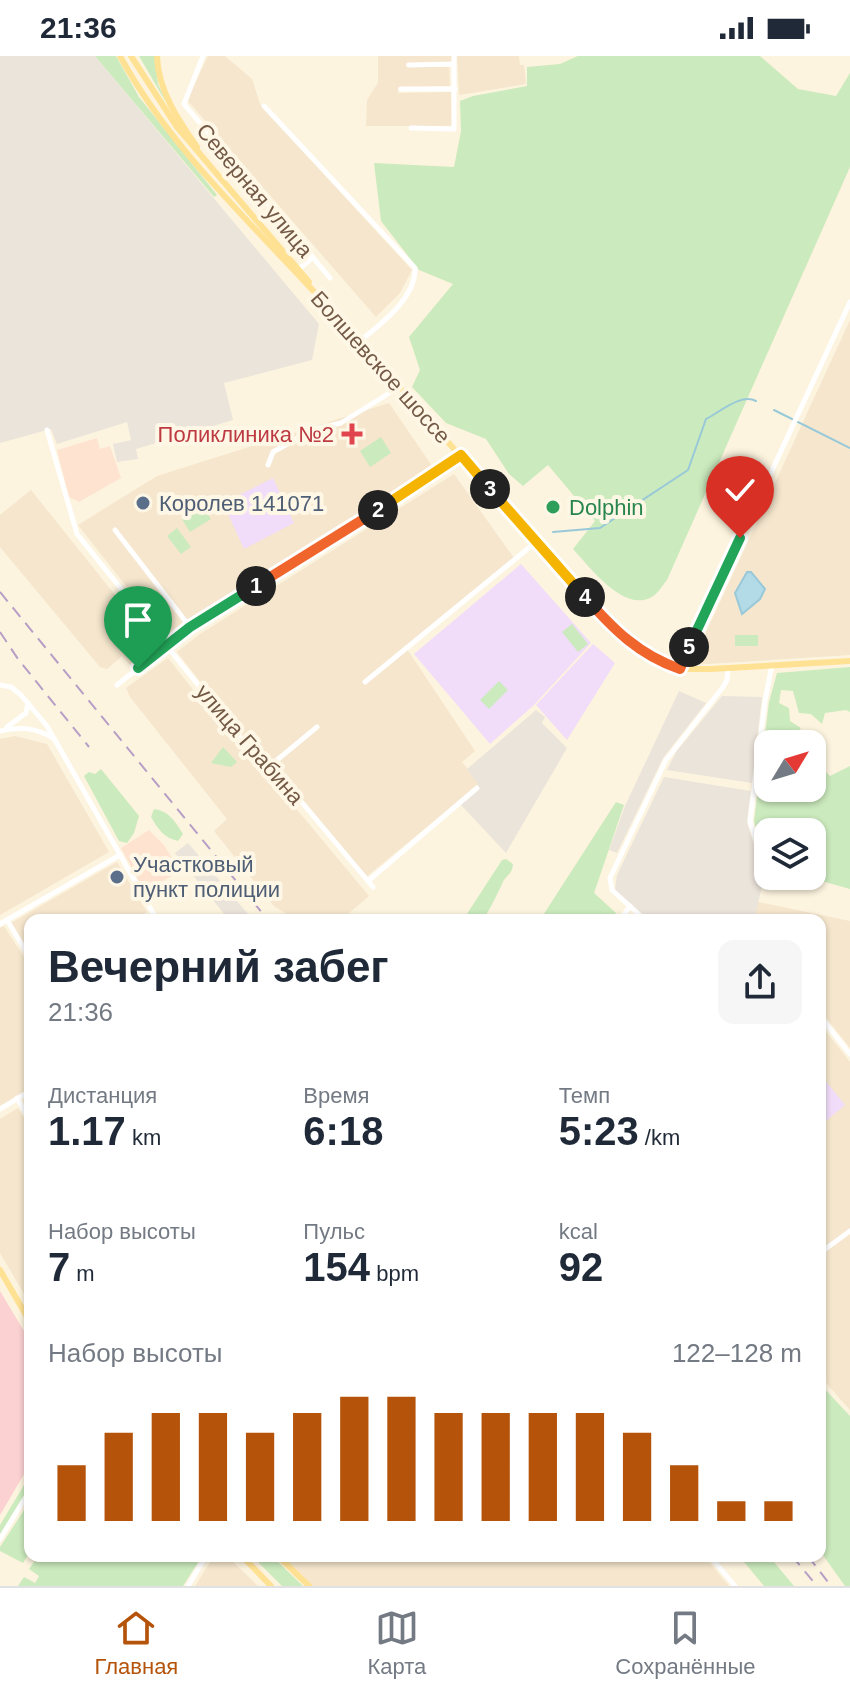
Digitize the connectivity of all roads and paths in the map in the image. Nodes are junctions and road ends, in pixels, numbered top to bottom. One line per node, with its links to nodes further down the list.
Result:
1 (120, 56): 17 (main road, Болшевское шоссе)
2 (131, 56): 12 (main road)
3 (157, 56): 12 (main road)
4 (203, 56): 13 (street, Северная улица)
5 (454, 56): 6 (street)
6 (454, 64): 7 (street); 9 (street)
7 (409, 65)
8 (401, 89): 9 (street)
9 (455, 89): 11 (street)
10 (264, 106): 18 (street)
11 (411, 128)
12 (218, 176): 14 (main road)
13 (312, 258): 14 (street); 15 (street, Северная улица)
14 (299, 269): 17 (main road)
15 (330, 278)
16 (850, 302): 30 (street)
17 (327, 306): 18 (main road, Болшевское шоссе)
18 (359, 342): 19 (main road, Болшевское шоссе)
19 (399, 387): 21 (main road, Болшевское шоссе); 22 (street)
20 (47, 430): 26 (street, улица Грабина)
21 (461, 455): 24 (main road, Болшевское шоссе); 25 (street)
22 (268, 465)
23 (115, 530): 25 (street)
24 (536, 542): 30 (main road, Болшевское шоссе); 31 (street)
25 (190, 627): 26 (street)
26 (165, 646): 33 (street); 40 (street, улица Грабина)
27 (850, 661): 28 (main road, Болшевское шоссе)
28 (772, 665): 29 (main road, Болшевское шоссе); 42 (street)
29 (728, 668): 30 (main road, Болшевское шоссе); 46 (street)
30 (680, 669)
31 (365, 682)
32 (0, 685): 34 (street)
33 (117, 685)
34 (29, 702): 35 (street); 38 (street)
35 (47, 726): 37 (street); 39 (street)
36 (317, 727): 40 (street)
37 (39, 730): 38 (street); 39 (street)
38 (0, 731)
39 (53, 738): 43 (street)
40 (271, 765): 44 (street, улица Грабина)
41 (477, 788): 44 (street)
42 (754, 834)
43 (120, 855): 47 (street); 50 (street)
44 (368, 881): 45 (street, улица Грабина)
45 (373, 887)
46 (630, 906): 48 (street); 49 (street)
47 (154, 914)
48 (624, 914)
49 (639, 914)
50 (7, 920): 51 (street); 52 (street)
51 (0, 924)
52 (24, 948)
53 (826, 1024): 54 (street)
54 (850, 1054)
55 (24, 1094): 56 (street)
56 (17, 1098): 57 (street); 58 (street)
57 (0, 1109)
58 (24, 1110)
59 (850, 1231): 60 (street)
60 (826, 1249)
61 (0, 1270): 62 (main road)
62 (24, 1312)
63 (24, 1500): 64 (street)
64 (0, 1539)
65 (202, 1562): 69 (street)
66 (248, 1562): 70 (main road)
67 (284, 1562): 71 (main road)
68 (715, 1562): 72 (street)
69 (188, 1586)
70 (271, 1586)
71 (309, 1586)
72 (735, 1586)

